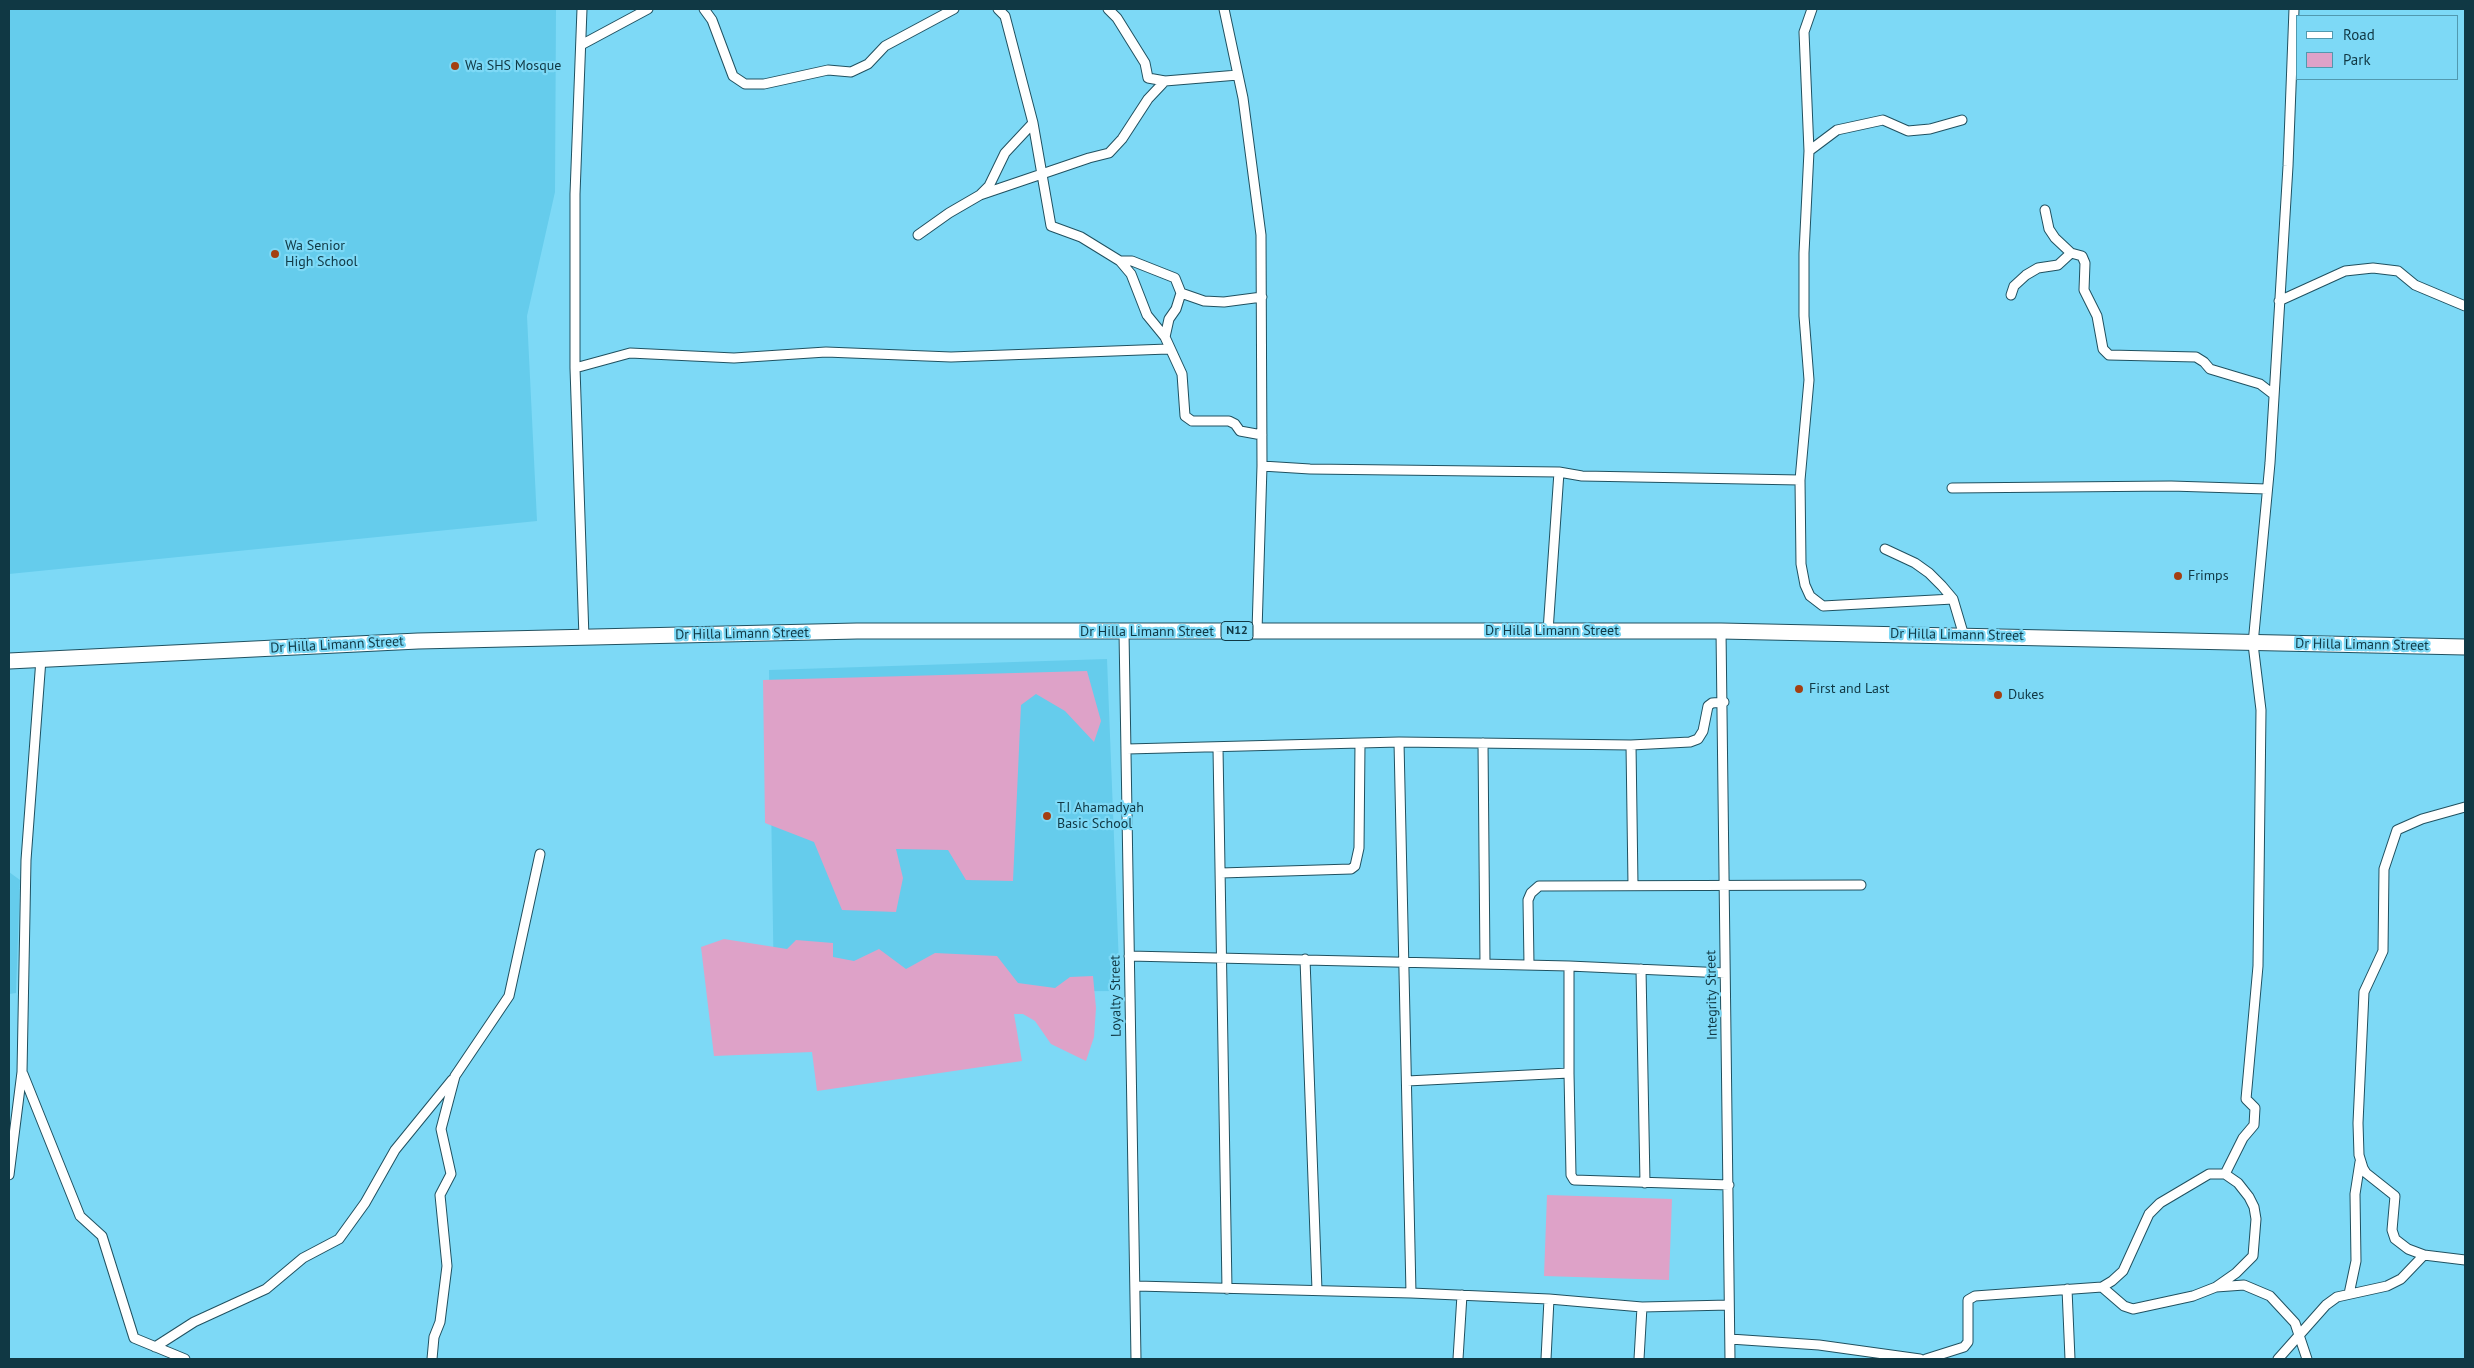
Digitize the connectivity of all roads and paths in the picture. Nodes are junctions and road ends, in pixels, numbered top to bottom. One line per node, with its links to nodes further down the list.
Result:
1 (582, 9): 10 (street)
2 (648, 9): 10 (street)
3 (704, 9): 4 (street)
4 (954, 9)
5 (1108, 9): 12 (street)
6 (1224, 9): 11 (street)
7 (1812, 9): 15 (street)
8 (2294, 9): 25 (street)
9 (1004, 11): 14 (street)
10 (581, 45): 29 (street)
11 (1238, 75): 12 (street); 24 (street)
12 (1164, 81): 16 (street)
13 (1962, 120): 15 (street)
14 (1033, 123): 16 (street); 17 (street)
15 (1809, 151): 34 (street)
16 (1042, 174): 17 (street); 21 (street)
17 (980, 195): 19 (street)
18 (2046, 210): 20 (street)
19 (918, 235)
20 (2071, 253): 23 (street); 30 (street)
21 (1120, 261): 22 (street); 27 (street)
22 (1181, 293): 24 (street); 27 (street)
23 (2011, 295)
24 (1262, 297): 31 (street)
25 (2279, 301): 26 (street); 30 (street)
26 (2465, 306)
27 (1165, 338): 28 (street)
28 (1168, 349): 29 (street); 31 (street)
29 (575, 368): 44 (street)
30 (2273, 394): 36 (street)
31 (1262, 434): 32 (street)
32 (1262, 466): 33 (street); 39 (street)
33 (1559, 472): 34 (street); 42 (street)
34 (1800, 480): 38 (street)
35 (1952, 488): 36 (street)
36 (2267, 489): 45 (street)
37 (1885, 549): 38 (street)
38 (1953, 599): 43 (street)
39 (1257, 631): 41 (highway, Dr Hilla Limann Street / N12); 42 (highway, Dr Hilla Limann Street / N12)
40 (1721, 631): 42 (highway, Dr Hilla Limann Street / N12); 43 (highway, Dr Hilla Limann Street / N12); 49 (street, Integrity Street)
41 (1124, 632): 44 (highway, Dr Hilla Limann Street / N12); 55 (street, Loyalty Street)
42 (1548, 632)
43 (1964, 636): 45 (highway, Dr Hilla Limann Street / N12)
44 (584, 638): 47 (highway, Dr Hilla Limann Street / N12)
45 (2253, 644): 46 (highway, Dr Hilla Limann Street / N12); 77 (street)
46 (2465, 646)
47 (40, 659): 48 (highway, Dr Hilla Limann Street / N12); 71 (street)
48 (9, 661)
49 (1724, 702): 53 (street); 60 (street, Integrity Street)
50 (1399, 742): 51 (street); 52 (street); 65 (street)
51 (1360, 744): 54 (street); 58 (street)
52 (1483, 744): 53 (street); 66 (street)
53 (1631, 745): 59 (street)
54 (1218, 748): 55 (street); 58 (street)
55 (1127, 749): 62 (street, Loyalty Street)
56 (2465, 807): 75 (street)
57 (540, 854): 73 (street)
58 (1221, 873): 63 (street)
59 (1633, 885): 60 (street); 67 (street)
60 (1724, 885): 61 (street); 70 (street, Integrity Street)
61 (1861, 885)
62 (1129, 956): 63 (street); 83 (street, Loyalty Street)
63 (1223, 957): 64 (street); 86 (street)
64 (1305, 959): 65 (street); 88 (street)
65 (1403, 961): 66 (street); 74 (street)
66 (1485, 964): 67 (street)
67 (1529, 965): 68 (street)
68 (1569, 966): 69 (street); 72 (street)
69 (1641, 969): 70 (street); 79 (street)
70 (1725, 973): 80 (street, Integrity Street)
71 (22, 1072): 76 (street); 97 (street)
72 (1570, 1073): 74 (street); 79 (street)
73 (455, 1076): 97 (street); 99 (street)
74 (1407, 1081): 89 (street)
75 (2360, 1162): 81 (street); 90 (street)
76 (10, 1164): 78 (street)
77 (2225, 1174): 84 (street); 85 (street)
78 (9, 1175)
79 (1645, 1183): 80 (street)
80 (1729, 1185): 93 (street, Integrity Street)
81 (2424, 1255): 82 (street); 90 (street)
82 (2465, 1260)
83 (1136, 1286): 86 (street); 100 (street, Loyalty Street)
84 (2102, 1287): 85 (street); 87 (street)
85 (2216, 1287): 95 (street)
86 (1227, 1289): 88 (street)
87 (2068, 1289): 106 (street); 107 (street)
88 (1318, 1290): 89 (street)
89 (1411, 1293): 91 (street)
90 (2349, 1294): 95 (street)
91 (1462, 1295): 92 (street); 101 (street)
92 (1549, 1299): 94 (street); 102 (street)
93 (1729, 1305): 94 (street); 96 (street, Integrity Street)
94 (1642, 1306): 103 (street)
95 (2299, 1336): 108 (street); 109 (street)
96 (1730, 1339): 104 (street, Integrity Street); 105 (street)
97 (155, 1348): 98 (street)
98 (185, 1359)
99 (432, 1359)
100 (1136, 1359)
101 (1458, 1359)
102 (1546, 1359)
103 (1639, 1359)
104 (1730, 1359)
105 (1920, 1359)
106 (1926, 1359)
107 (2070, 1359)
108 (2278, 1359)
109 (2307, 1359)

